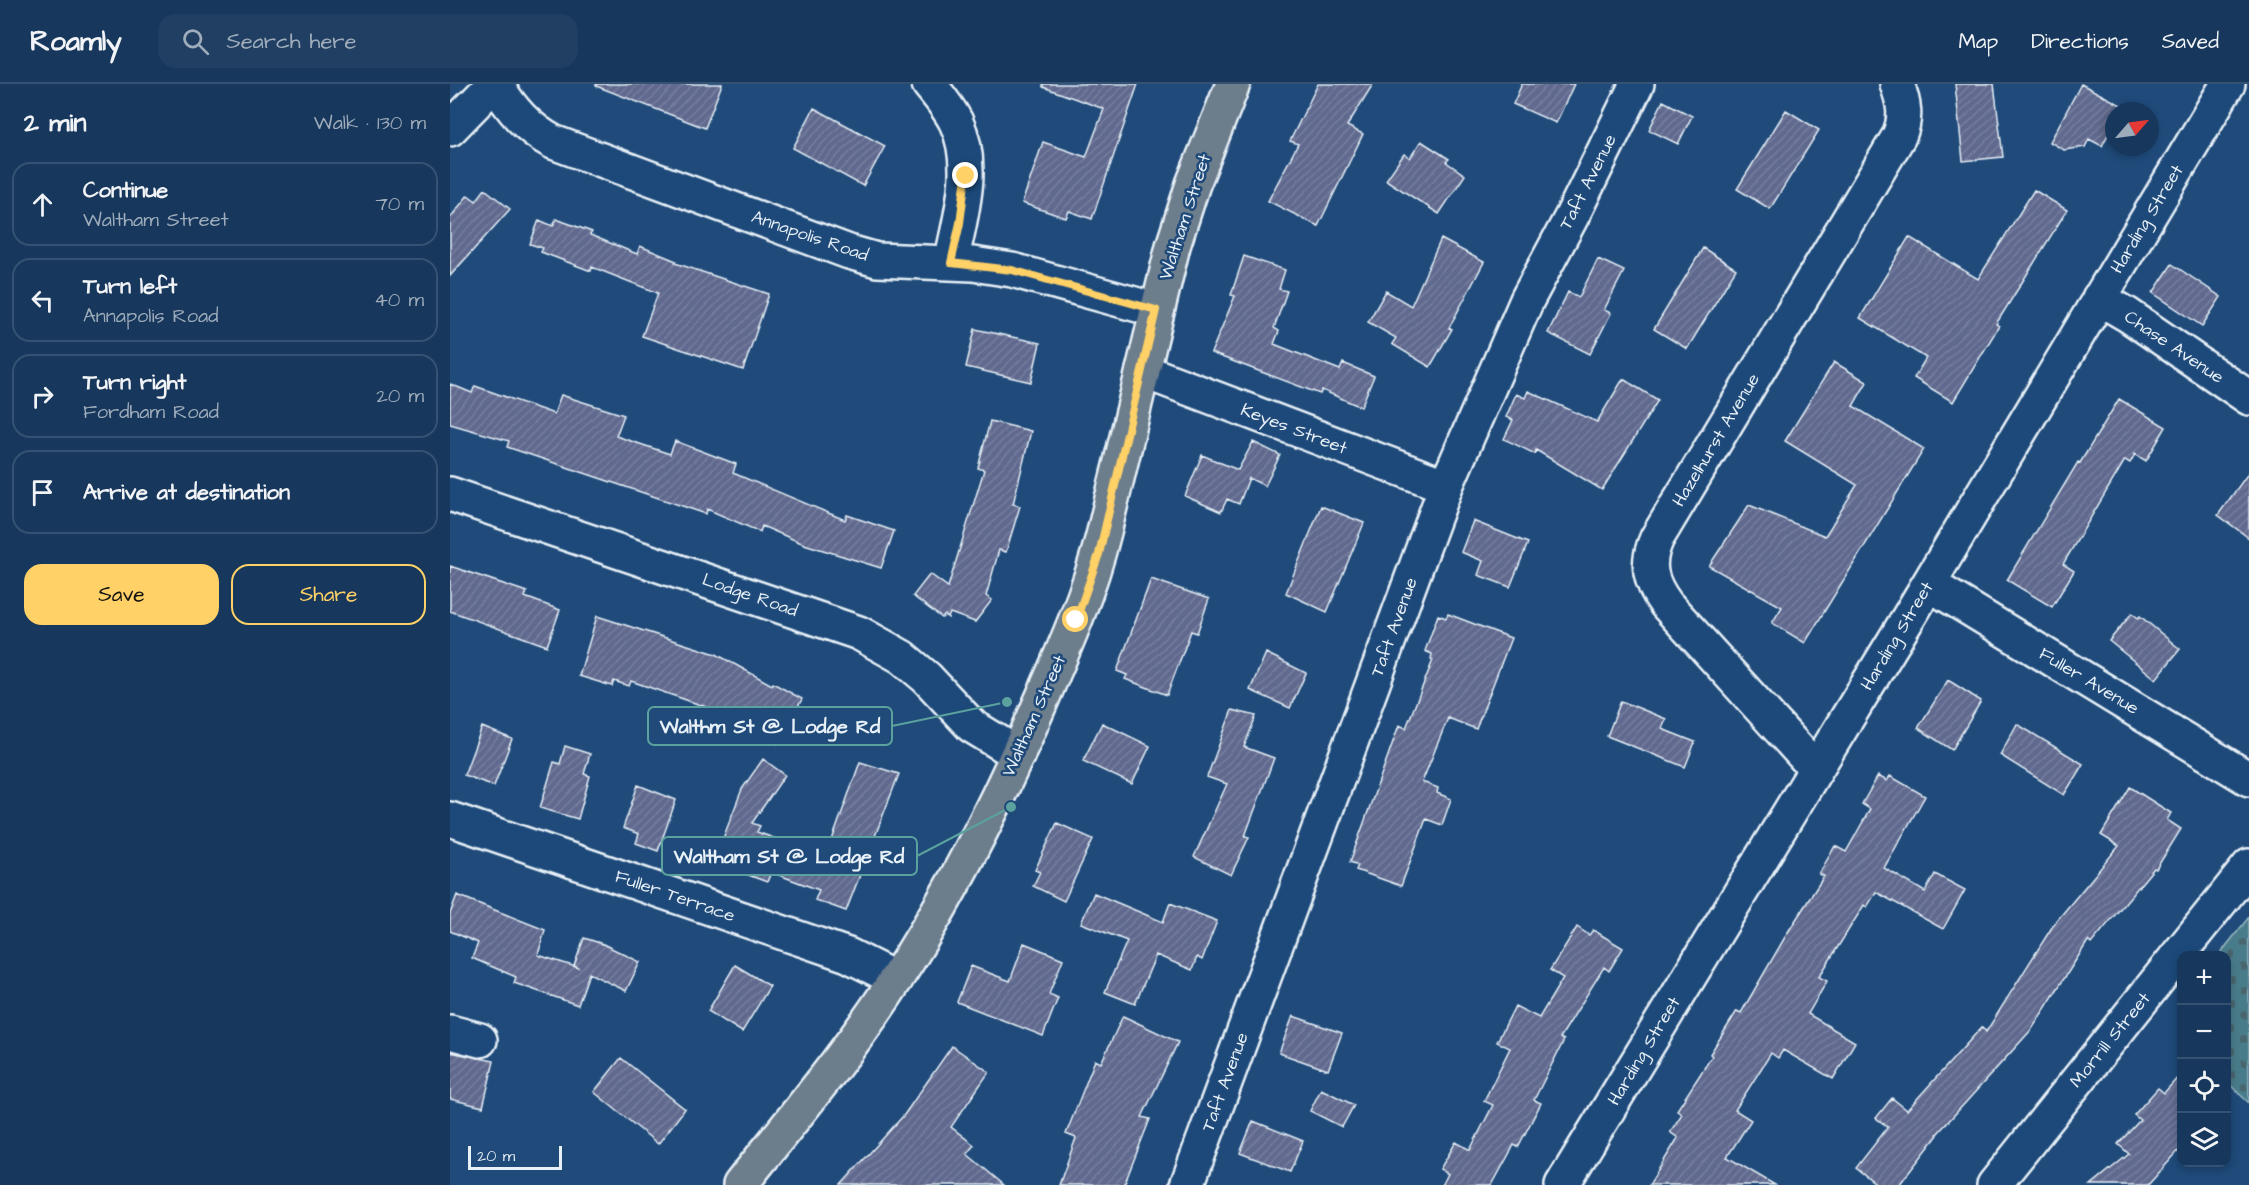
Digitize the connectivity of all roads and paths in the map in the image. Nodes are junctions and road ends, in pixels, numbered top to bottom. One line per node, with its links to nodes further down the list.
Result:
1 (495, 84): 7 (street); 8 (street, Annapolis Road)
2 (929, 84): 8 (street)
3 (1233, 84): 10 (main road, Waltham Street)
4 (1637, 84): 13 (street, Taft Avenue)
5 (1897, 84): 17 (street, Hazelhurst Avenue)
6 (2228, 84): 9 (street, Harding Street)
7 (450, 129)
8 (951, 263): 10 (street, Annapolis Road)
9 (2099, 298): 12 (street, Chase Avenue); 15 (street, Harding Street)
10 (1156, 310): 11 (main road, Waltham Street)
11 (1143, 371): 13 (street, Keyes Street); 16 (main road, Waltham Street)
12 (2249, 398)
13 (1446, 486): 23 (street, Taft Avenue)
14 (450, 494): 16 (street, Lodge Road)
15 (1929, 584): 17 (street, Harding Street); 18 (street, Fuller Avenue)
16 (1018, 754): 21 (main road, Waltham Street)
17 (1816, 769): 24 (street, Harding Street)
18 (2249, 779)
19 (450, 819): 21 (street, Fuller Terrace)
20 (2249, 866): 25 (street, Morrill Street)
21 (896, 979): 22 (main road, Waltham Street)
22 (740, 1185)
23 (1187, 1185)
24 (1562, 1185)
25 (1994, 1185)

